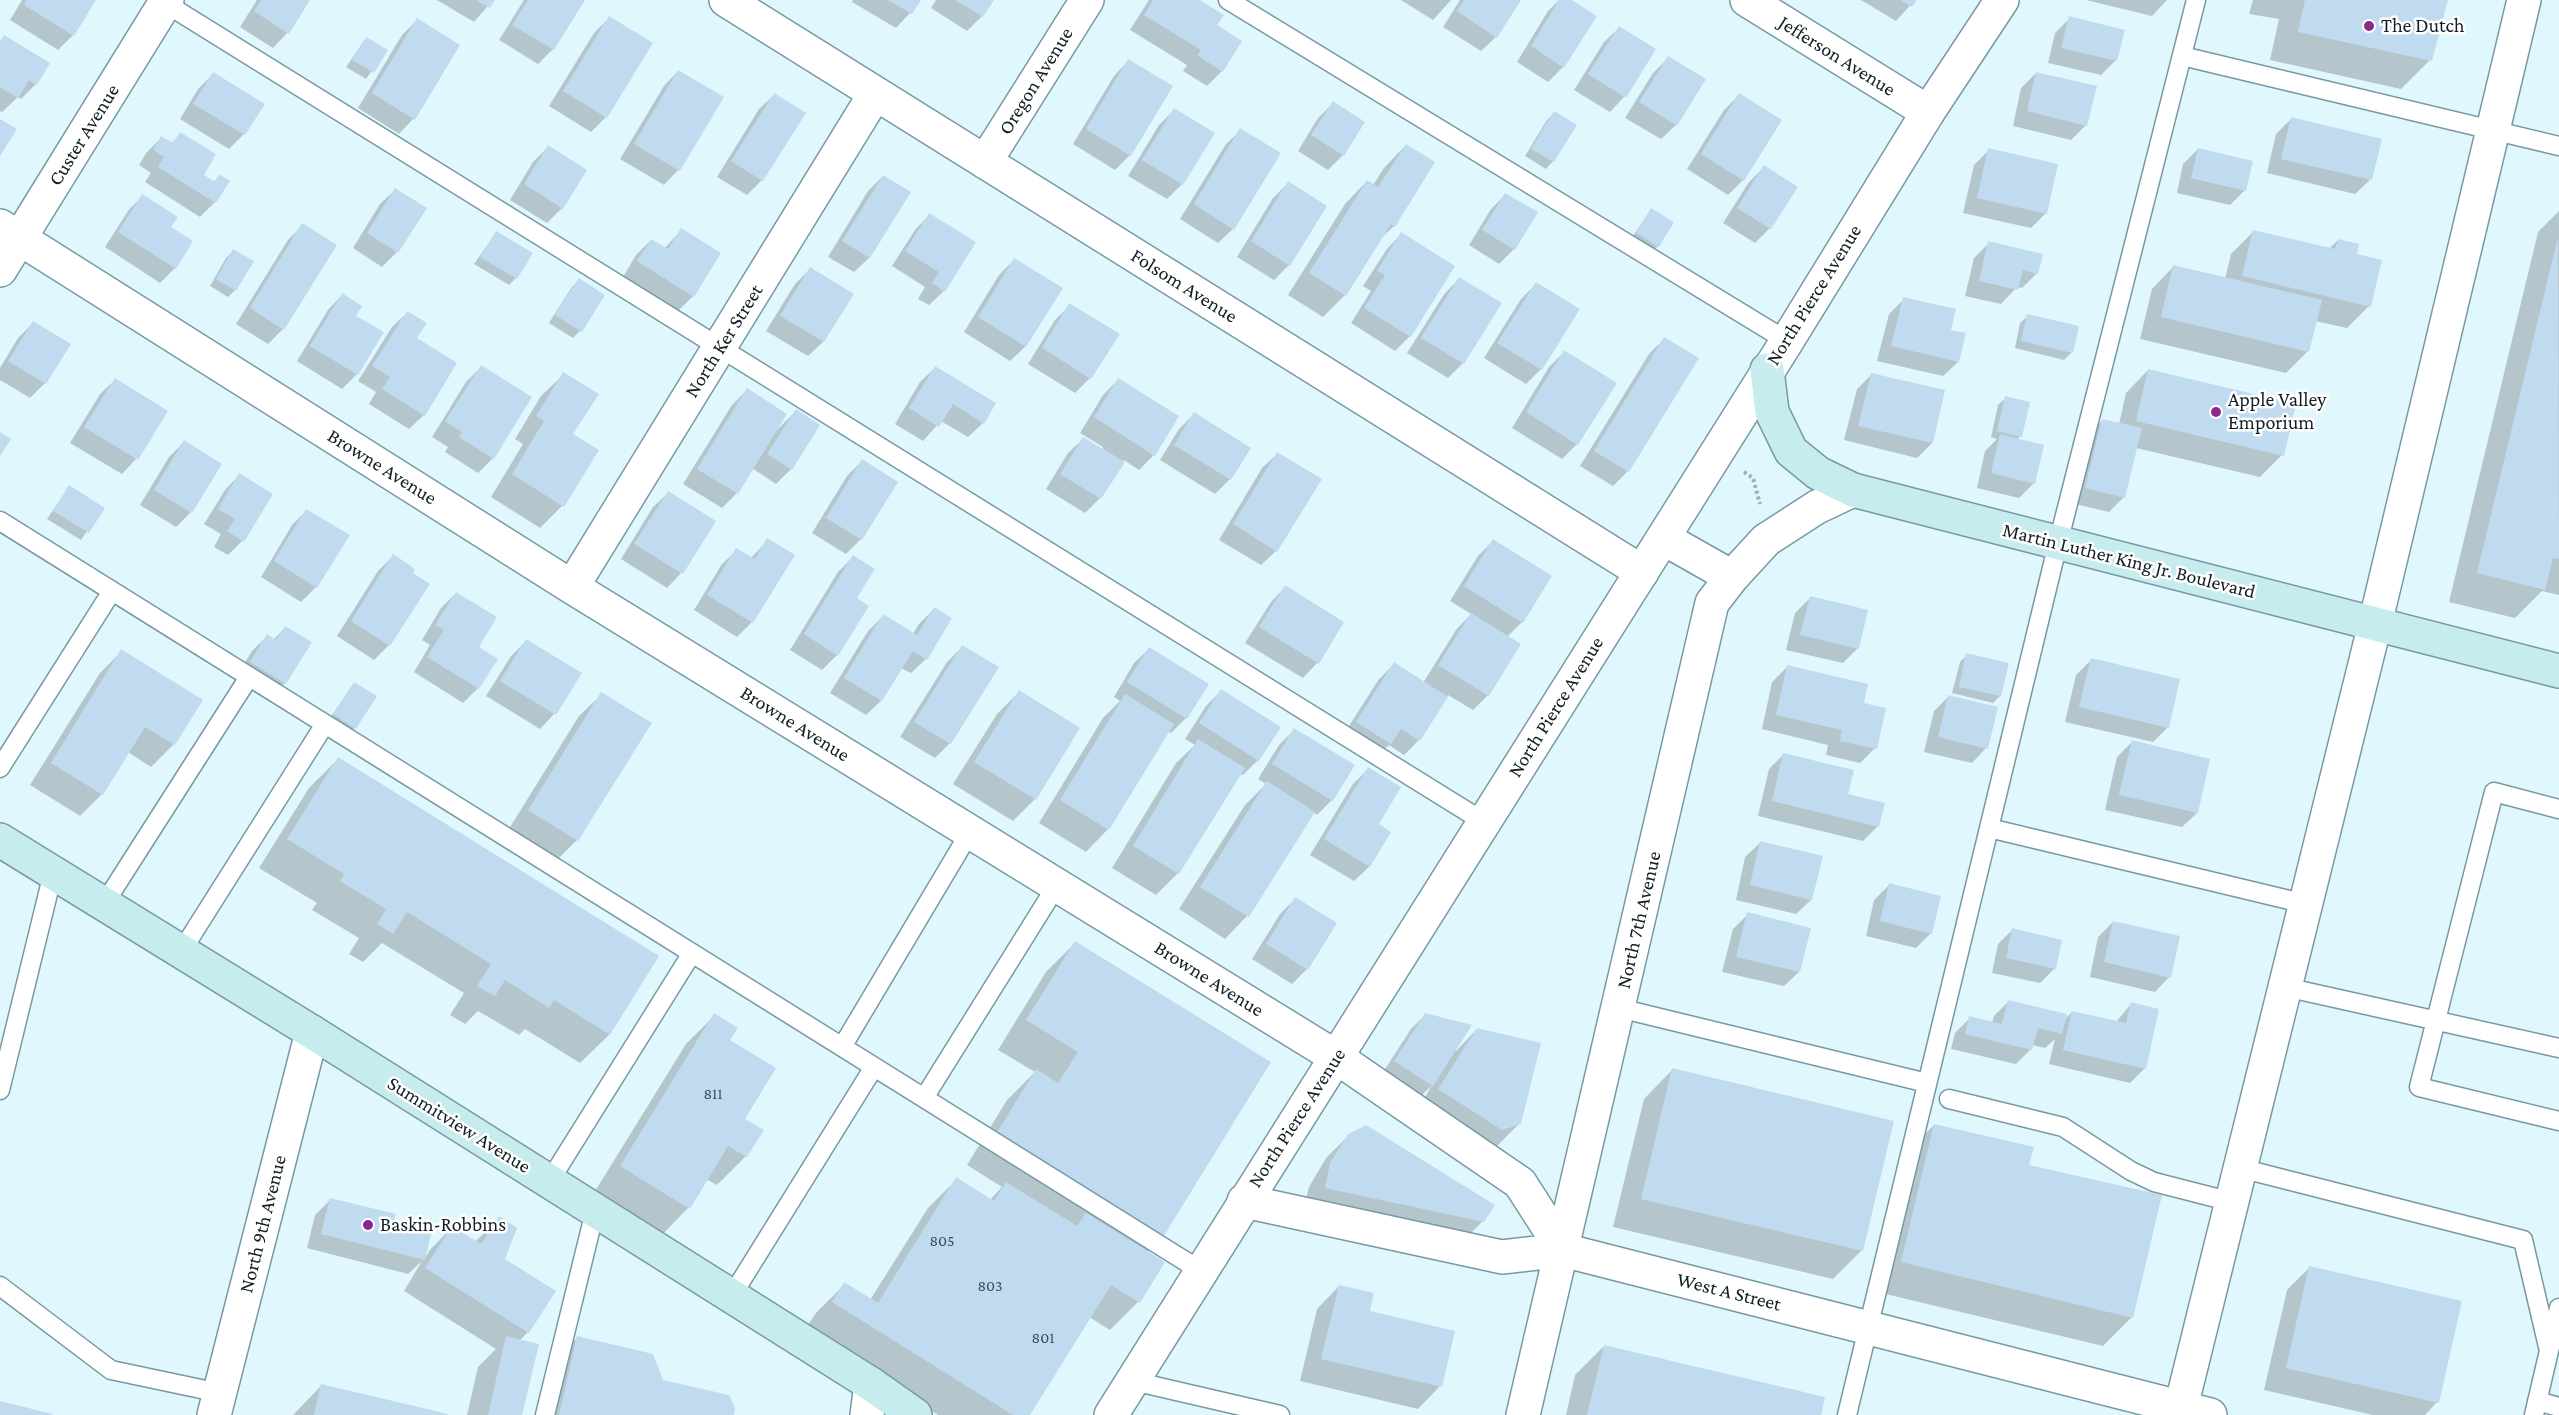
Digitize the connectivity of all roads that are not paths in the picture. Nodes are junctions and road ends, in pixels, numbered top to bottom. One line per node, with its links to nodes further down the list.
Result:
1 (726, 0): 10 (street, Folsom Avenue)
2 (1086, 0): 14 (street, Oregon Avenue)
3 (1228, 0): 17 (lane)
4 (1747, 0): 11 (street, Jefferson Avenue)
5 (2002, 0): 11 (street, North Pierce Avenue)
6 (2196, 0): 9 (lane)
7 (2524, 0): 12 (street)
8 (166, 2): 15 (street, Custer Avenue); 18 (lane)
9 (2182, 56): 12 (lane); 23 (lane)
10 (876, 94): 14 (street, Folsom Avenue); 18 (street, North Ker Street)
11 (1928, 112): 17 (street, North Pierce Avenue)
12 (2493, 130): 13 (lane); 28 (street)
13 (2559, 146)
14 (985, 162): 24 (street, Folsom Avenue)
15 (10, 232): 16 (street, Custer Avenue); 26 (street, Browne Avenue)
16 (0, 270)
17 (1787, 341): 19 (street, North Pierce Avenue)
18 (719, 347): 26 (street, North Ker Street); 34 (lane)
19 (1767, 370): 20 (main road, Martin Luther King Jr. Boulevard); 22 (street, North Pierce Avenue)
20 (1853, 490): 23 (main road, Martin Luther King Jr. Boulevard); 25 (street, North 7th Avenue)
21 (0, 521): 27 (lane)
22 (1663, 538): 24 (street, North Pierce Avenue); 25 (street)
23 (2058, 543): 28 (main road, Martin Luther King Jr. Boulevard); 35 (lane)
24 (1642, 572): 34 (street, North Pierce Avenue)
25 (1732, 577): 45 (street, North 7th Avenue)
26 (572, 587): 36 (street, Browne Avenue)
27 (112, 591): 30 (lane); 32 (lane)
28 (2375, 624): 29 (main road, Martin Luther King Jr. Boulevard); 40 (street)
29 (2559, 671)
30 (249, 676): 31 (lane); 41 (lane)
31 (325, 724): 42 (lane); 43 (lane)
32 (0, 768)
33 (2559, 809): 46 (lane)
34 (1484, 822): 50 (street, North Pierce Avenue)
35 (1989, 828): 40 (lane); 52 (lane)
36 (970, 832): 39 (street, Browne Avenue); 48 (lane)
37 (0, 840): 38 (main road, Summitview Avenue)
38 (53, 873): 41 (main road, Summitview Avenue); 53 (lane)
39 (1057, 885): 50 (street, Browne Avenue); 54 (lane)
40 (2306, 903): 44 (street)
41 (104, 904): 42 (main road, Summitview Avenue)
42 (181, 952): 47 (main road, Summitview Avenue)
43 (692, 953): 48 (lane); 58 (lane)
44 (2285, 987): 46 (lane); 57 (street)
45 (1619, 1008): 52 (lane); 62 (street, North 7th Avenue)
46 (2435, 1021): 49 (lane); 56 (lane)
47 (312, 1032): 58 (main road, Summitview Avenue); 71 (street, North 9th Avenue)
48 (842, 1047): 51 (lane)
49 (2559, 1048)
50 (1336, 1057): 59 (street, North Pierce Avenue); 62 (street, Browne Avenue)
51 (874, 1067): 54 (lane); 65 (lane)
52 (1927, 1083): 67 (lane)
53 (0, 1090)
54 (924, 1098): 63 (lane)
55 (1949, 1100): 60 (lane)
56 (2559, 1121)
57 (2240, 1168): 60 (street); 68 (lane)
58 (549, 1182): 61 (main road, Summitview Avenue)
59 (1244, 1201): 62 (street, West A Street); 63 (street, North Pierce Avenue)
60 (2232, 1202): 74 (street)
61 (595, 1211): 65 (main road, Summitview Avenue); 75 (lane)
62 (1563, 1250): 67 (street, West A Street); 79 (street, North 7th Avenue)
63 (1201, 1271): 69 (street, North Pierce Avenue)
64 (0, 1286): 71 (lane)
65 (731, 1297): 70 (main road, Summitview Avenue)
66 (2558, 1316): 68 (lane)
67 (1868, 1328): 74 (street, West A Street); 80 (lane)
68 (2549, 1351): 73 (lane)
69 (1133, 1381): 77 (street, North Pierce Avenue); 78 (lane)
70 (869, 1400): 76 (main road, Summitview Avenue)
71 (217, 1404)
72 (2559, 1407): 73 (lane)
73 (2536, 1408)
74 (2190, 1413)
75 (545, 1415)
76 (915, 1415)
77 (1111, 1415)
78 (1280, 1415)
79 (1523, 1415)
80 (1847, 1415)

